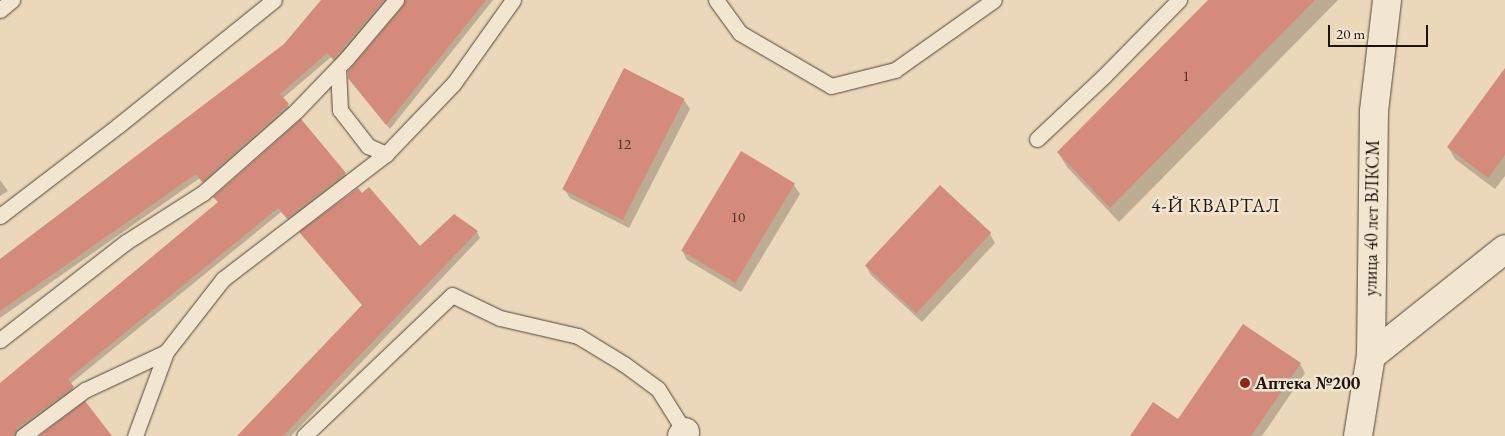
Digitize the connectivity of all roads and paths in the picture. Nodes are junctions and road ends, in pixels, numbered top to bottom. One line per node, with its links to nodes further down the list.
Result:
1 (12, 0): 9 (lane)
2 (274, 0): 13 (lane)
3 (396, 0): 10 (lane)
4 (514, 0): 12 (lane)
5 (716, 0): 6 (lane)
6 (994, 0)
7 (1179, 0): 11 (lane)
8 (1388, 0): 17 (street, улица 40 лет ВЛКСМ)
9 (0, 10)
10 (338, 68): 12 (lane); 15 (lane)
11 (1037, 139)
12 (386, 154): 16 (lane)
13 (0, 216)
14 (1505, 249): 17 (street)
15 (0, 340)
16 (166, 352): 19 (lane); 20 (lane)
17 (1372, 356): 22 (street, улица 40 лет ВЛКСМ)
18 (684, 434): 21 (lane)
19 (23, 436)
20 (135, 436)
21 (304, 436)
22 (1358, 436)

